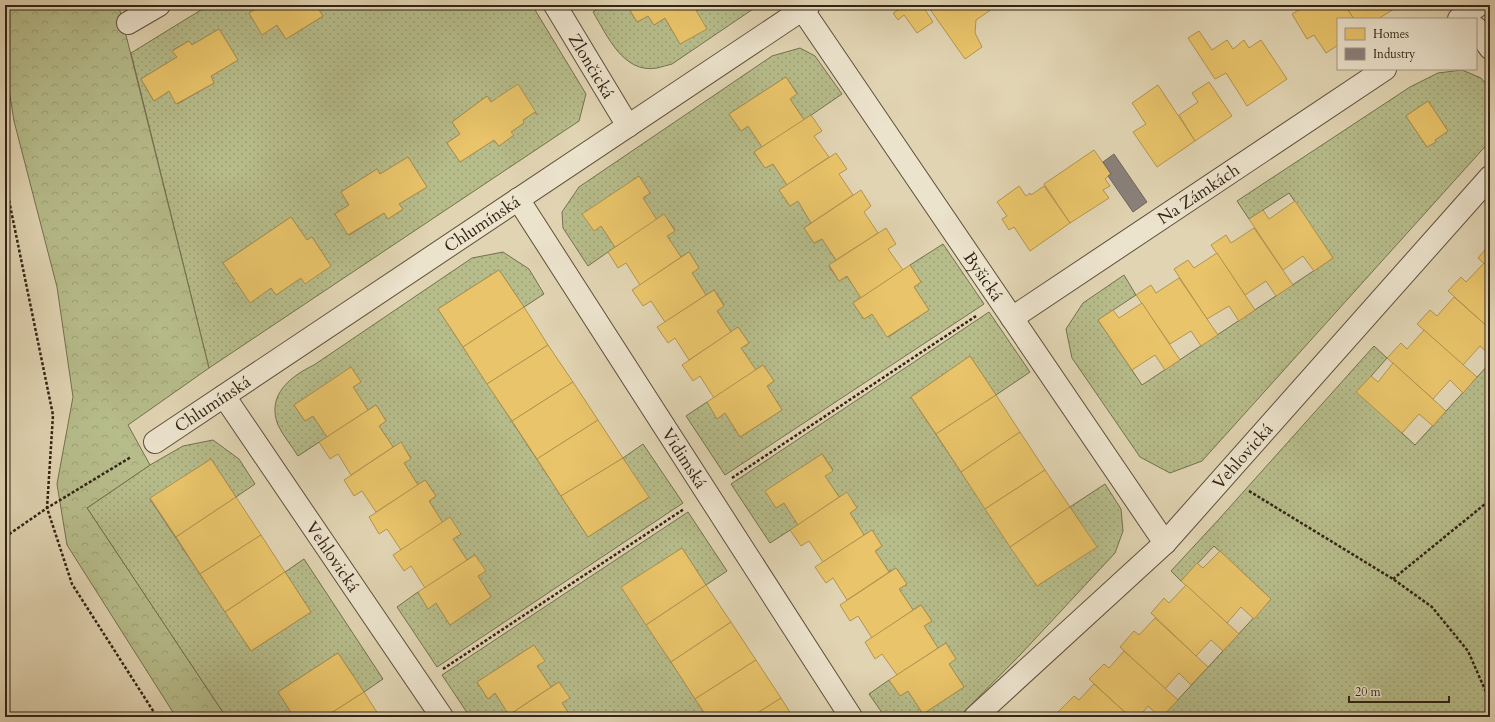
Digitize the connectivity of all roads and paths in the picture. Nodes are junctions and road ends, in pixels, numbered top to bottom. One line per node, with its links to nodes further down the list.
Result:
1 (159, 5): 4 (street)
2 (555, 5): 8 (street, Zlončická)
3 (805, 7): 8 (street, Chlumínská); 12 (street, Byšická)
4 (128, 23)
5 (1477, 28): 6 (street)
6 (1490, 48)
7 (1384, 70): 12 (street, Na Zámkách)
8 (628, 126): 11 (street, Chlumínská)
9 (1490, 177): 15 (street, Vehlovická)
10 (5, 181): 17 (path)
11 (518, 199): 13 (street, Chlumínská); 24 (street, Vidimská)
12 (1012, 318): 19 (street, Byšická)
13 (224, 396): 14 (street, Chlumínská); 23 (street, Vehlovická)
14 (155, 442): 17 (path)
15 (1225, 476): 19 (street, Vehlovická); 20 (path)
16 (1490, 500): 20 (path)
17 (48, 508): 18 (path); 22 (path)
18 (5, 537)
19 (1165, 543): 25 (street, Vehlovická)
20 (1393, 579): 21 (path)
21 (1490, 701)
22 (157, 717)
23 (442, 717)
24 (851, 717)
25 (975, 717)

